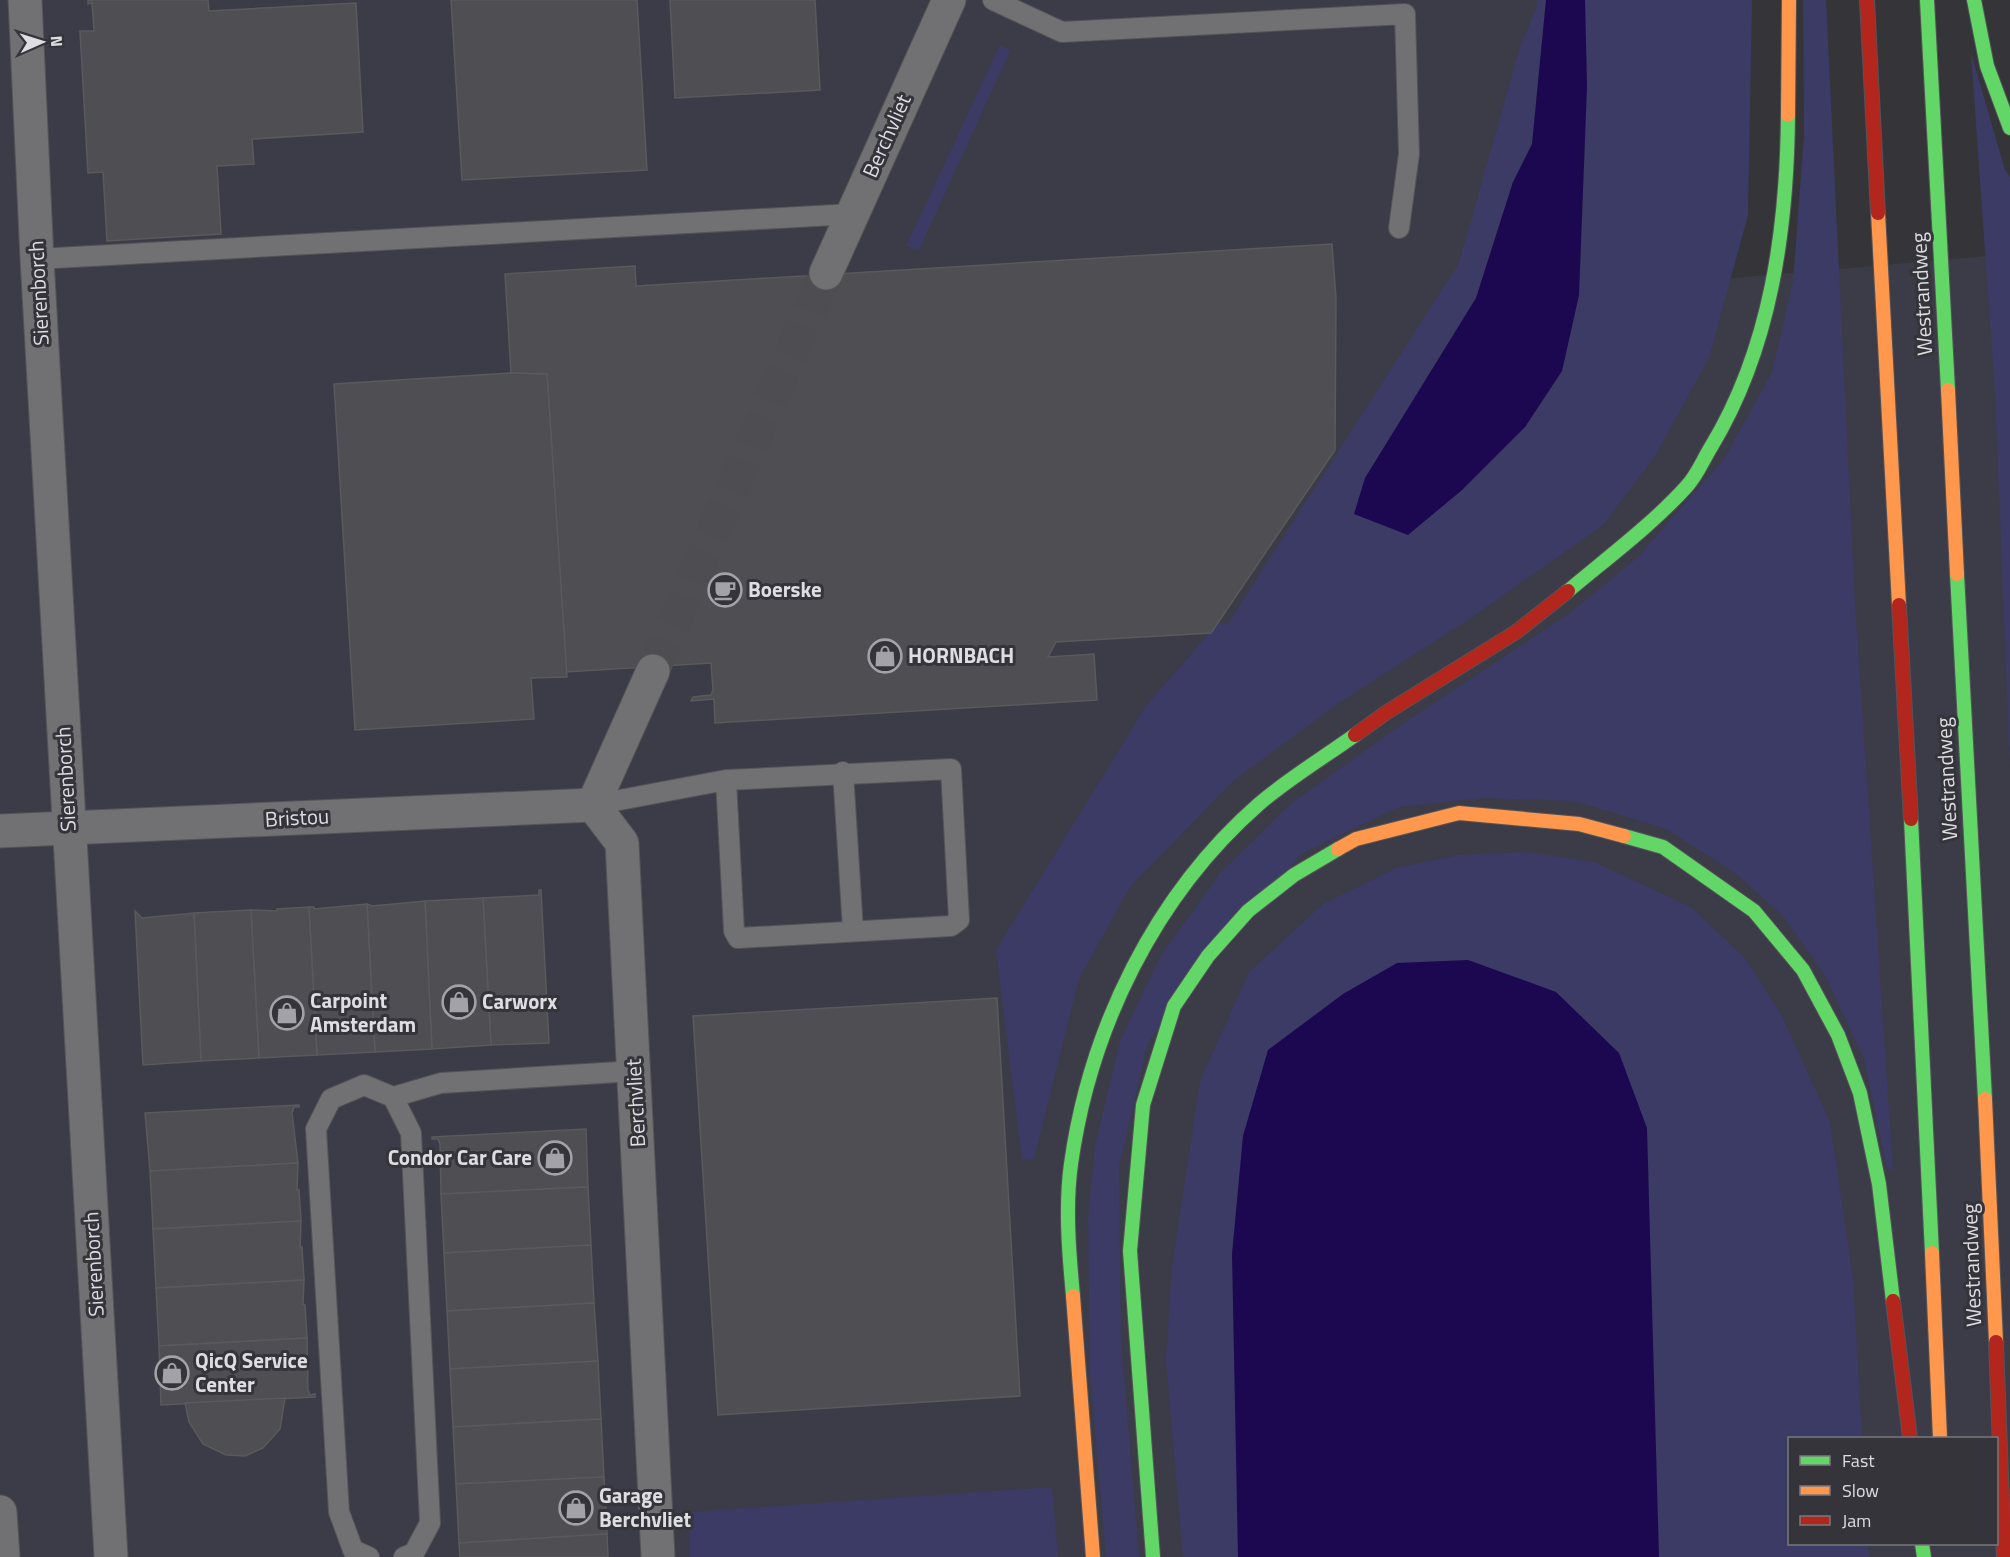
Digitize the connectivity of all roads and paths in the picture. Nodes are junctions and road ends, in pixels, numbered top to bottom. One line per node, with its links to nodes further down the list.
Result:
1 (25, 0): 11 (street, Sierenborch)
2 (949, 0): 9 (street, Berchvliet)
3 (993, 0): 10 (lane)
4 (1789, 0): 30 (highway)
5 (1867, 0): 23 (highway, Westrandweg)
6 (1927, 0): 32 (highway, Westrandweg)
7 (1974, 0): 8 (highway)
8 (2010, 128)
9 (852, 214): 11 (lane); 12 (street, Berchvliet)
10 (1399, 228)
11 (37, 259): 17 (street, Sierenborch)
12 (826, 273)
13 (653, 671): 16 (street)
14 (843, 772): 15 (lane); 19 (lane); 19 (lane)
15 (726, 780): 16 (lane); 19 (lane)
16 (593, 805): 17 (street, Bristou); 20 (street, Berchvliet)
17 (68, 829): 18 (street, Bristou); 27 (street, Sierenborch)
18 (0, 831)
19 (853, 930)
20 (634, 1071): 21 (lane); 29 (street, Berchvliet)
21 (393, 1097): 25 (lane); 28 (lane)
22 (1910, 1437): 31 (highway)
23 (1940, 1437)
24 (0, 1512): 26 (street)
25 (355, 1555)
26 (3, 1557)
27 (111, 1557)
28 (404, 1557)
29 (658, 1557)
30 (1093, 1557)
31 (1153, 1557)
32 (2004, 1557)

